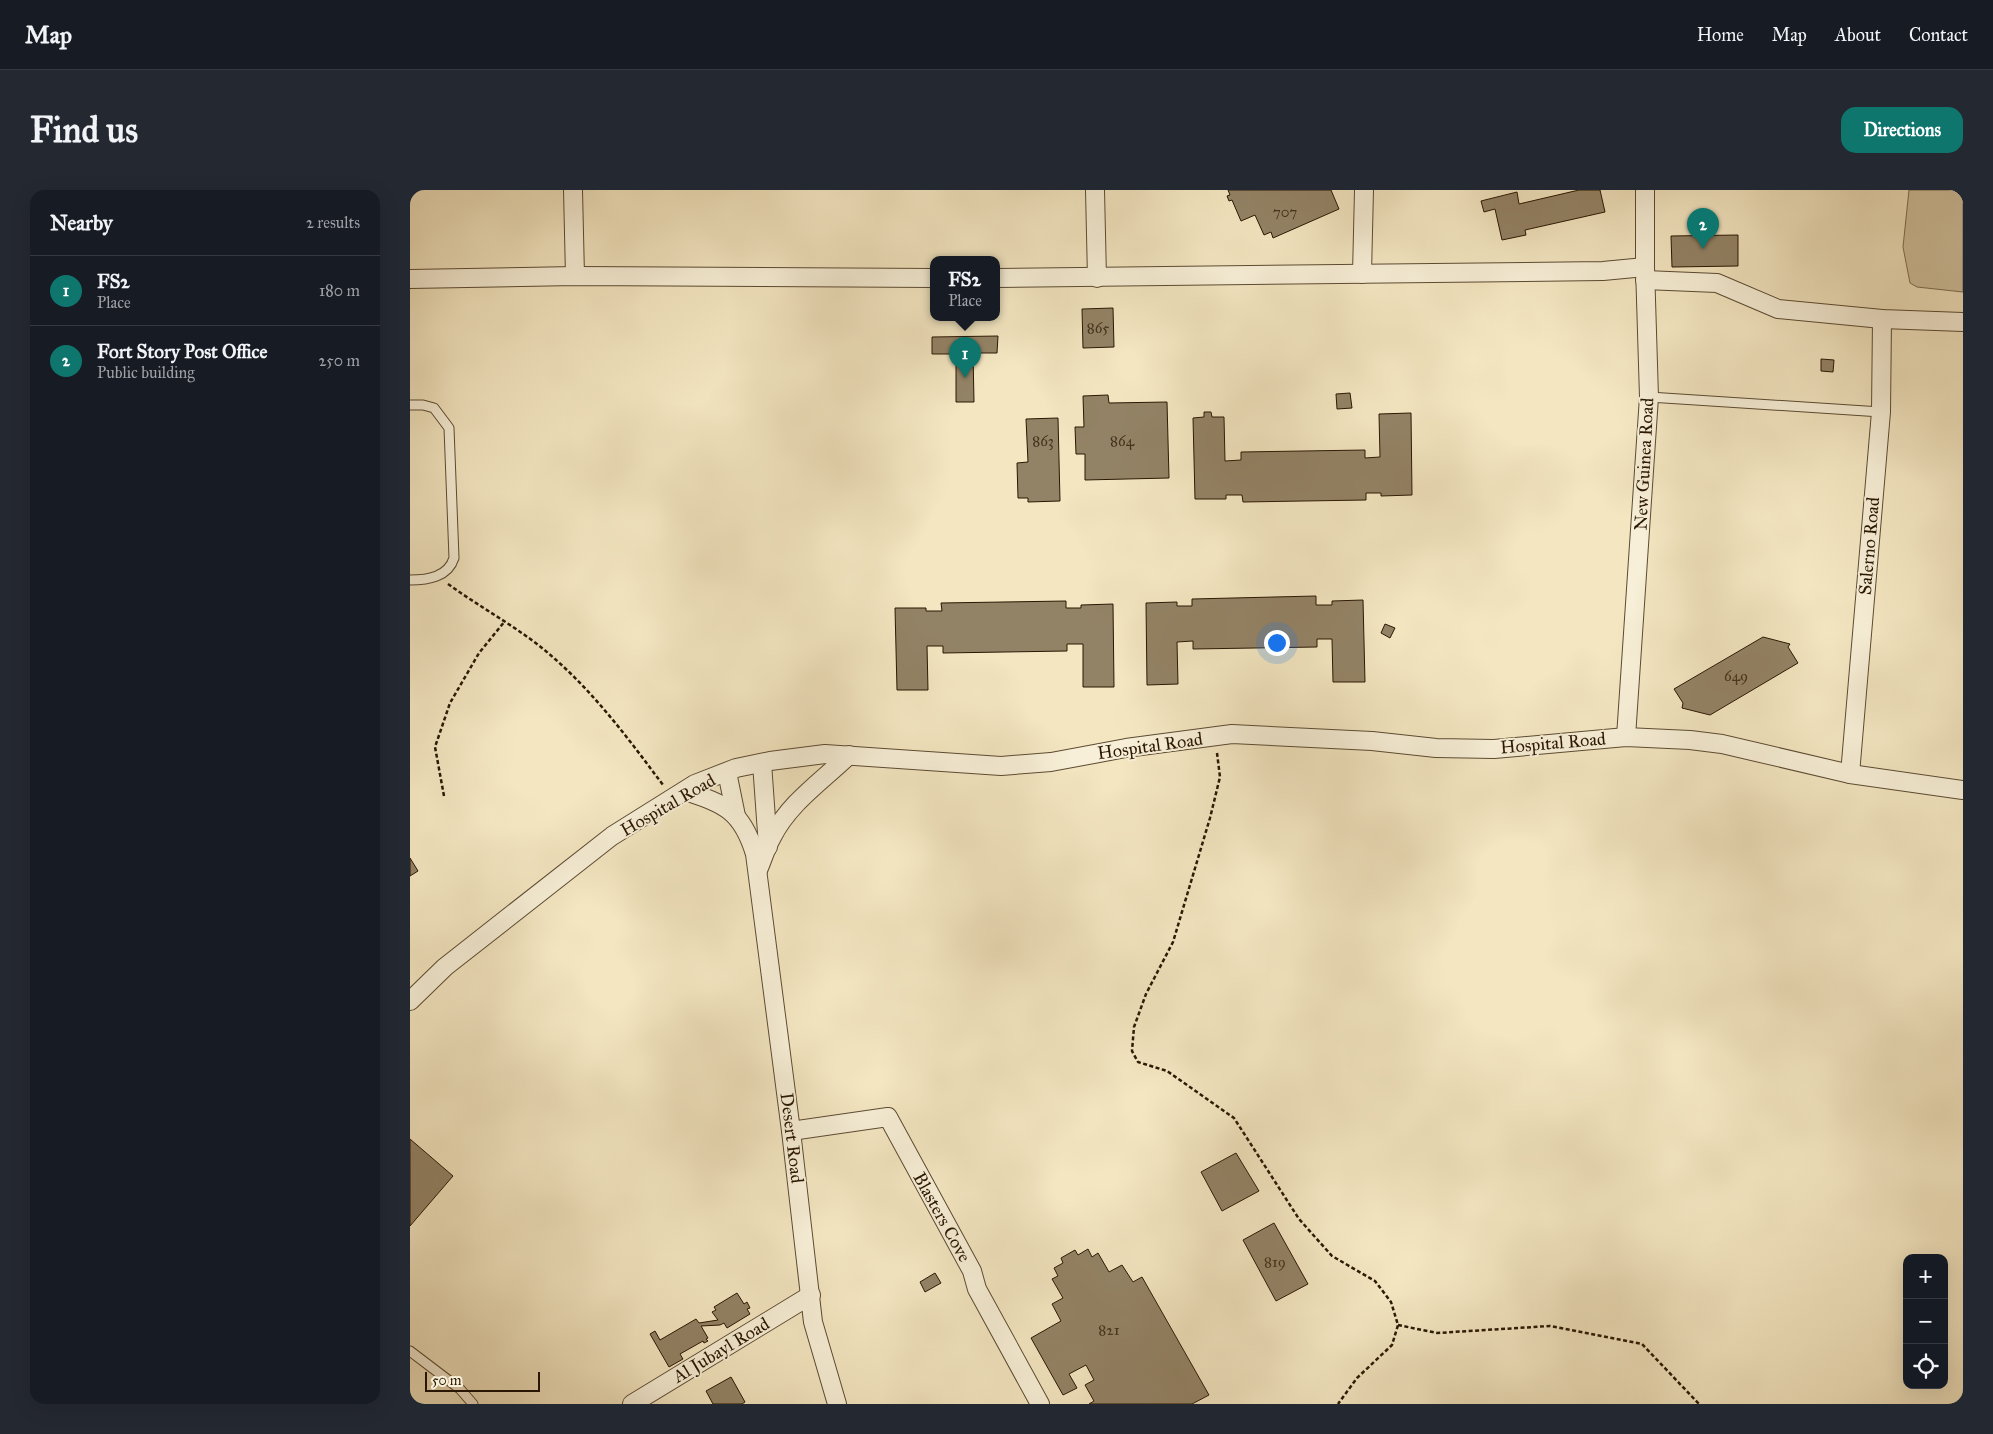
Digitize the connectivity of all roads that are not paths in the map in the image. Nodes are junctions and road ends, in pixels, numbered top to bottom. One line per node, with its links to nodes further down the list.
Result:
1 (573, 190): 7 (street)
2 (1095, 190): 10 (street)
3 (1364, 190): 5 (street)
4 (1645, 190): 6 (street, New Guinea Road)
5 (1362, 274): 6 (street); 10 (street)
6 (1645, 274): 12 (street); 14 (street, New Guinea Road)
7 (575, 276): 8 (street); 11 (street)
8 (930, 278)
9 (1000, 278): 10 (street)
10 (1097, 278)
11 (410, 279)
12 (1882, 318): 13 (street); 16 (street, Salerno Road)
13 (1963, 322)
14 (1649, 397): 16 (lane); 18 (street, New Guinea Road)
15 (410, 405): 17 (lane)
16 (1880, 412): 22 (street, Salerno Road)
17 (410, 580)
18 (1626, 737): 19 (street, Hospital Road); 22 (street, Hospital Road)
19 (849, 755): 20 (street, Hospital Road); 26 (street)
20 (762, 763): 21 (street, Hospital Road); 26 (street)
21 (727, 772): 24 (street, Hospital Road); 25 (street, Desert Road)
22 (1850, 774): 23 (street, Hospital Road)
23 (1963, 790)
24 (679, 795): 25 (street, Desert Road); 28 (street, Hospital Road)
25 (736, 816): 27 (street, Desert Road)
26 (768, 847): 27 (street)
27 (758, 870): 29 (street, Desert Road)
28 (410, 1001)
29 (791, 1131): 30 (street, Desert Road); 35 (street, Blasters Cove)
30 (810, 1295): 33 (street, Al Jubayl Road); 34 (street, Desert Road)
31 (410, 1351): 32 (lane)
32 (473, 1404)
33 (632, 1404)
34 (837, 1404)
35 (1040, 1404)

